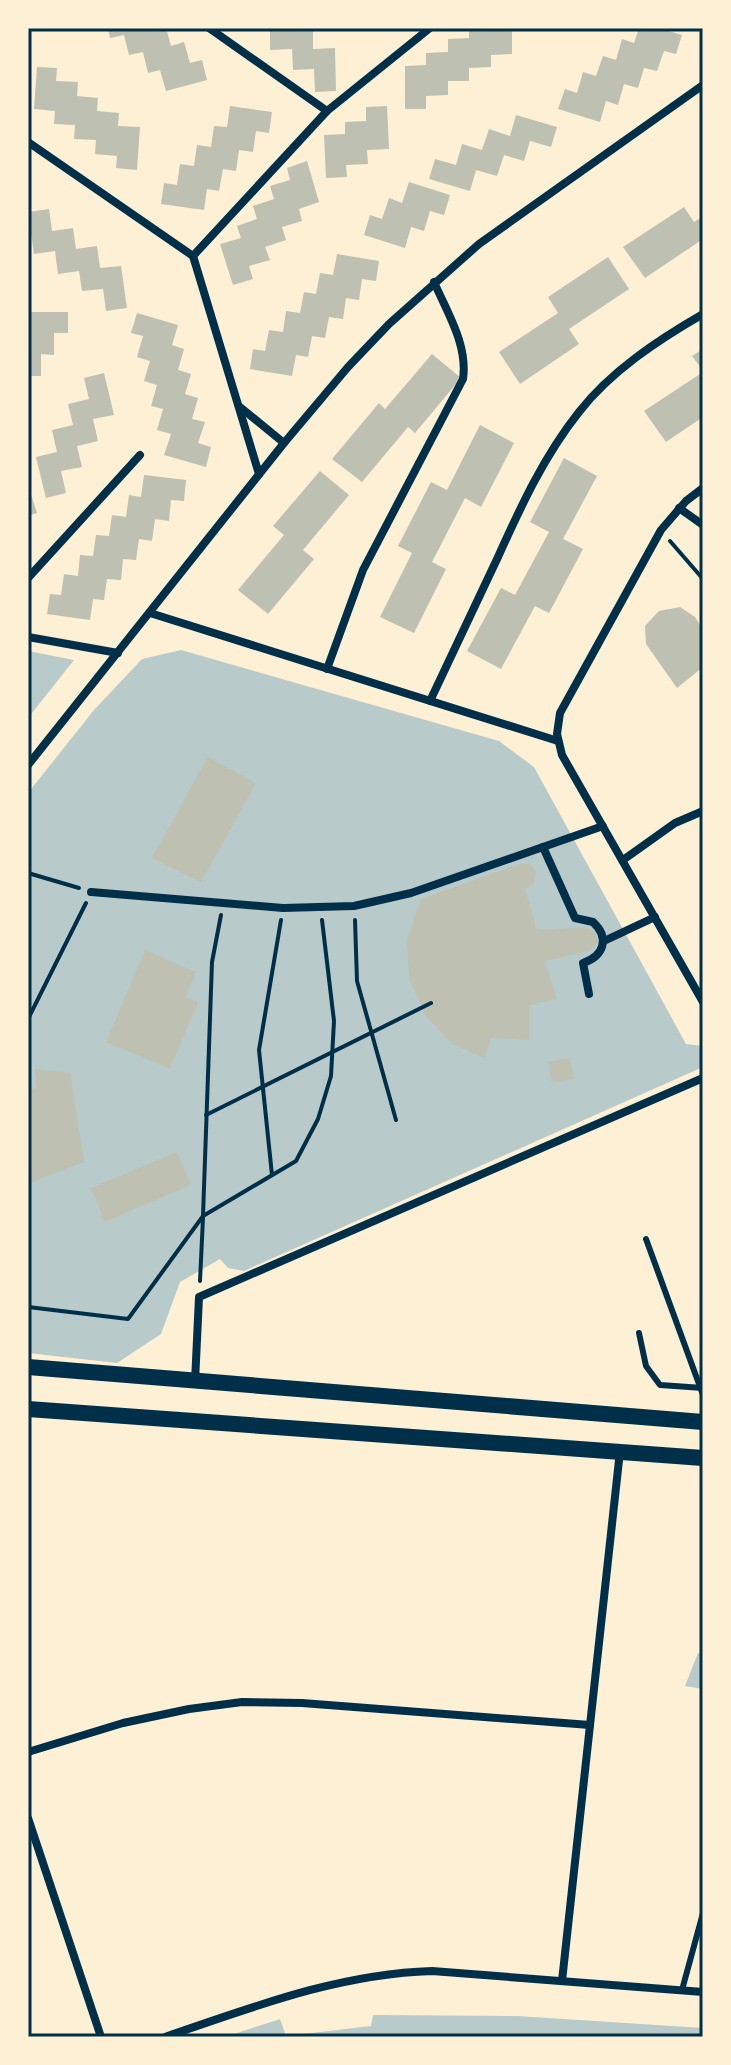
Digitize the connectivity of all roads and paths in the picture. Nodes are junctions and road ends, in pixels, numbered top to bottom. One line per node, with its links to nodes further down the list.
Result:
1 (209, 28): 4 (street)
2 (430, 28): 4 (street)
3 (703, 85): 7 (street)
4 (327, 111): 6 (street)
5 (28, 142): 6 (street)
6 (193, 256): 9 (street)
7 (434, 282): 10 (street); 22 (street)
8 (703, 314): 23 (street)
9 (240, 406): 10 (street); 12 (street)
10 (284, 443): 12 (street)
11 (140, 455): 17 (street)
12 (259, 474): 19 (street)
13 (703, 488): 14 (street)
14 (679, 508): 15 (street); 16 (street)
15 (703, 525)
16 (661, 530): 18 (path); 24 (street)
17 (28, 578)
18 (703, 579)
19 (150, 613): 21 (street); 22 (street)
20 (28, 637): 21 (street)
21 (118, 653): 25 (street)
22 (327, 669): 23 (street)
23 (430, 701): 24 (street)
24 (558, 741): 27 (street)
25 (28, 765)
26 (703, 811): 29 (street)
27 (603, 826): 28 (street); 29 (street)
28 (543, 847): 33 (street); 37 (street)
29 (623, 860): 36 (street)
30 (28, 873): 31 (path)
31 (91, 892): 32 (street); 41 (path)
32 (223, 905): 34 (street); 46 (path)
33 (354, 906): 35 (street); 42 (path)
34 (283, 908): 35 (street); 45 (path)
35 (320, 909): 43 (path)
36 (655, 917): 37 (street); 39 (street)
37 (604, 941): 38 (street)
38 (589, 994)
39 (703, 1002)
40 (431, 1003): 42 (path)
41 (28, 1019)
42 (371, 1033): 43 (path); 47 (path)
43 (332, 1052): 45 (path); 48 (path)
44 (703, 1078): 51 (street)
45 (263, 1087): 46 (path); 48 (path)
46 (206, 1115): 49 (path)
47 (396, 1120)
48 (272, 1175): 49 (path)
49 (203, 1216): 51 (path); 52 (path)
50 (646, 1239): 56 (lane)
51 (199, 1297): 55 (street)
52 (28, 1307)
53 (639, 1333): 56 (lane)
54 (28, 1367): 55 (main road)
55 (195, 1383): 58 (main road)
56 (702, 1391)
57 (28, 1409): 59 (main road)
58 (703, 1422)
59 (620, 1450): 60 (main road); 61 (street)
60 (703, 1458)
61 (590, 1725): 62 (street); 65 (street)
62 (28, 1752)
63 (28, 1818): 68 (street)
64 (703, 1913): 66 (lane)
65 (562, 1981): 66 (street); 69 (street)
66 (682, 1990): 67 (street)
67 (703, 1992)
68 (101, 2037)
69 (165, 2037)

